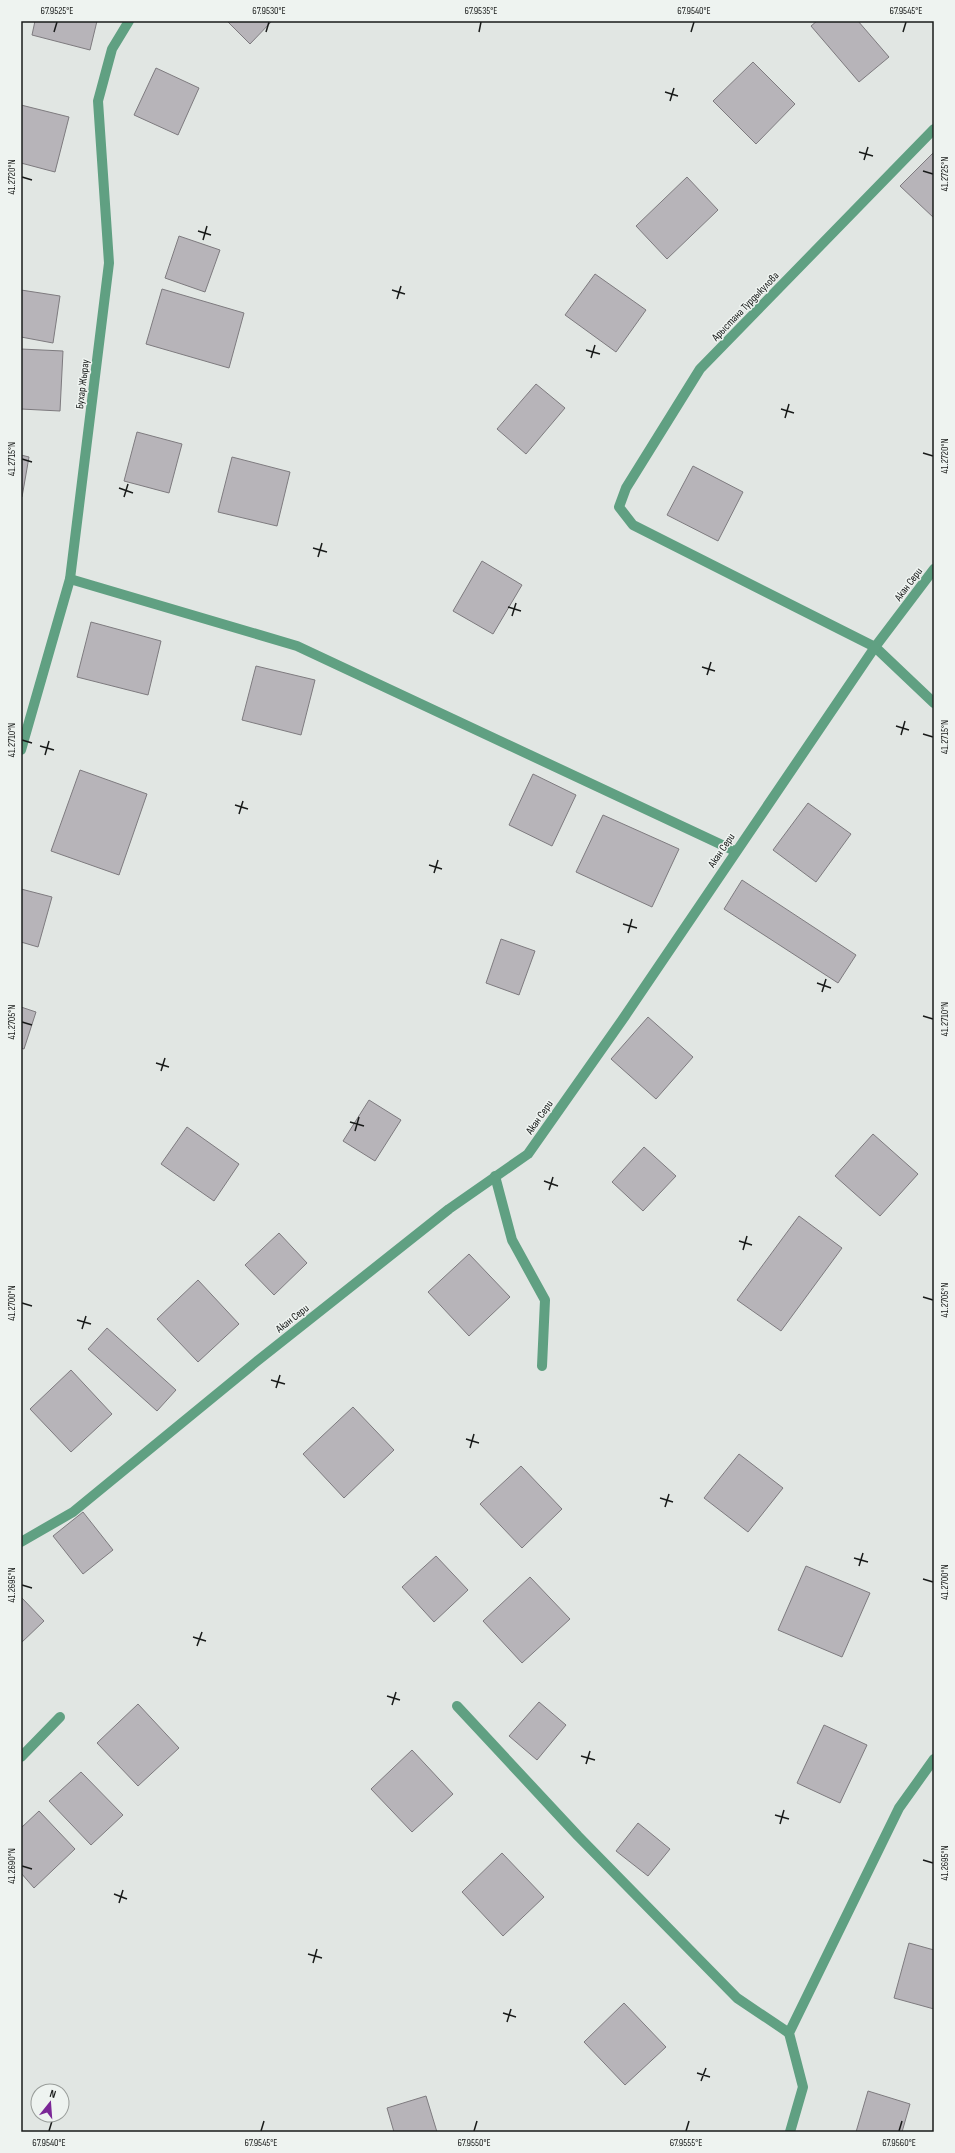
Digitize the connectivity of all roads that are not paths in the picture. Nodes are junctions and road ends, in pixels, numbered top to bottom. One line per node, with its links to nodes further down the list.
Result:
1 (129, 21): 4 (street, Бухар Жырау)
2 (934, 129): 5 (street, Арыстана Турдыкулова)
3 (934, 569): 5 (street, Акан Сери)
4 (70, 579): 7 (street, Бухар Жырау); 8 (street)
5 (874, 647): 6 (street); 8 (street, Акан Сери)
6 (934, 703)
7 (21, 750)
8 (735, 851): 9 (street, Акан Сери)
9 (495, 1176): 10 (street); 11 (street, Акан Сери)
10 (542, 1366)
11 (21, 1542)
12 (457, 1706): 16 (street)
13 (60, 1717): 14 (street)
14 (21, 1756)
15 (934, 1759): 16 (street)
16 (789, 2032): 17 (street)
17 (790, 2132)

